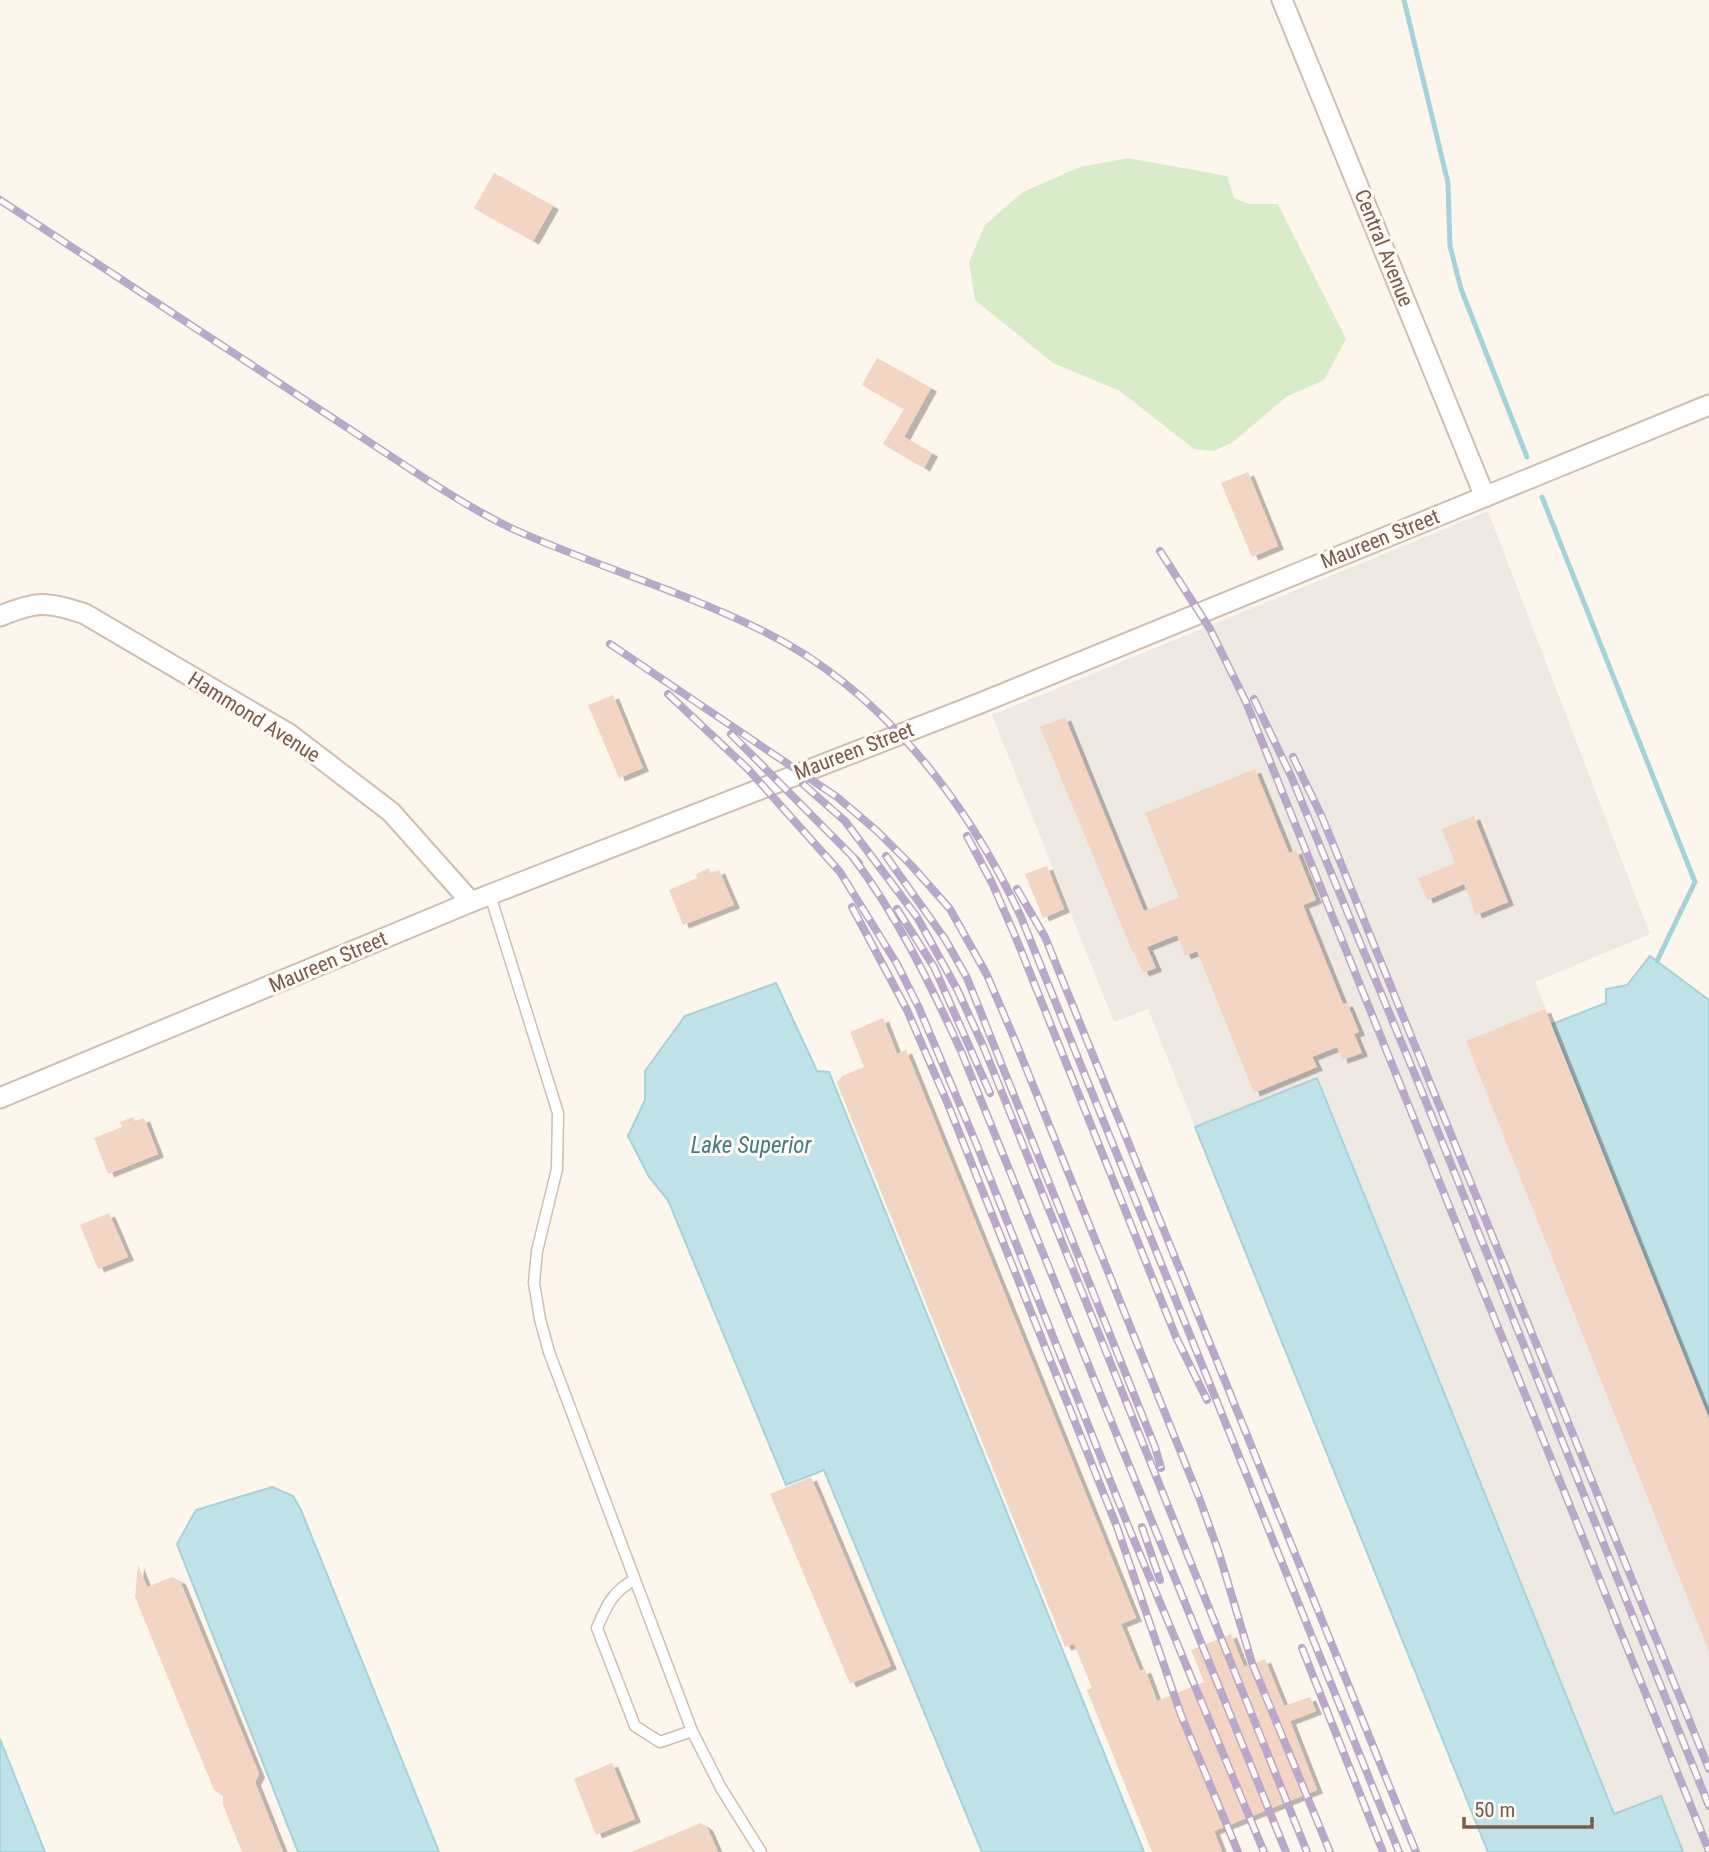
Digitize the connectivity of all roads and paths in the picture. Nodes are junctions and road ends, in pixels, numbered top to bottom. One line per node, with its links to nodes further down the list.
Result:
1 (1282, 0): 3 (street, Central Avenue)
2 (1709, 405): 3 (street, Maureen Street)
3 (1485, 497): 5 (street, Maureen Street)
4 (0, 616): 6 (street, Hammond Avenue)
5 (490, 895): 6 (street, Maureen Street); 8 (lane)
6 (471, 902): 7 (street, Maureen Street)
7 (0, 1098)
8 (634, 1580): 9 (lane); 9 (lane)
9 (692, 1731): 10 (lane)
10 (761, 1852)

